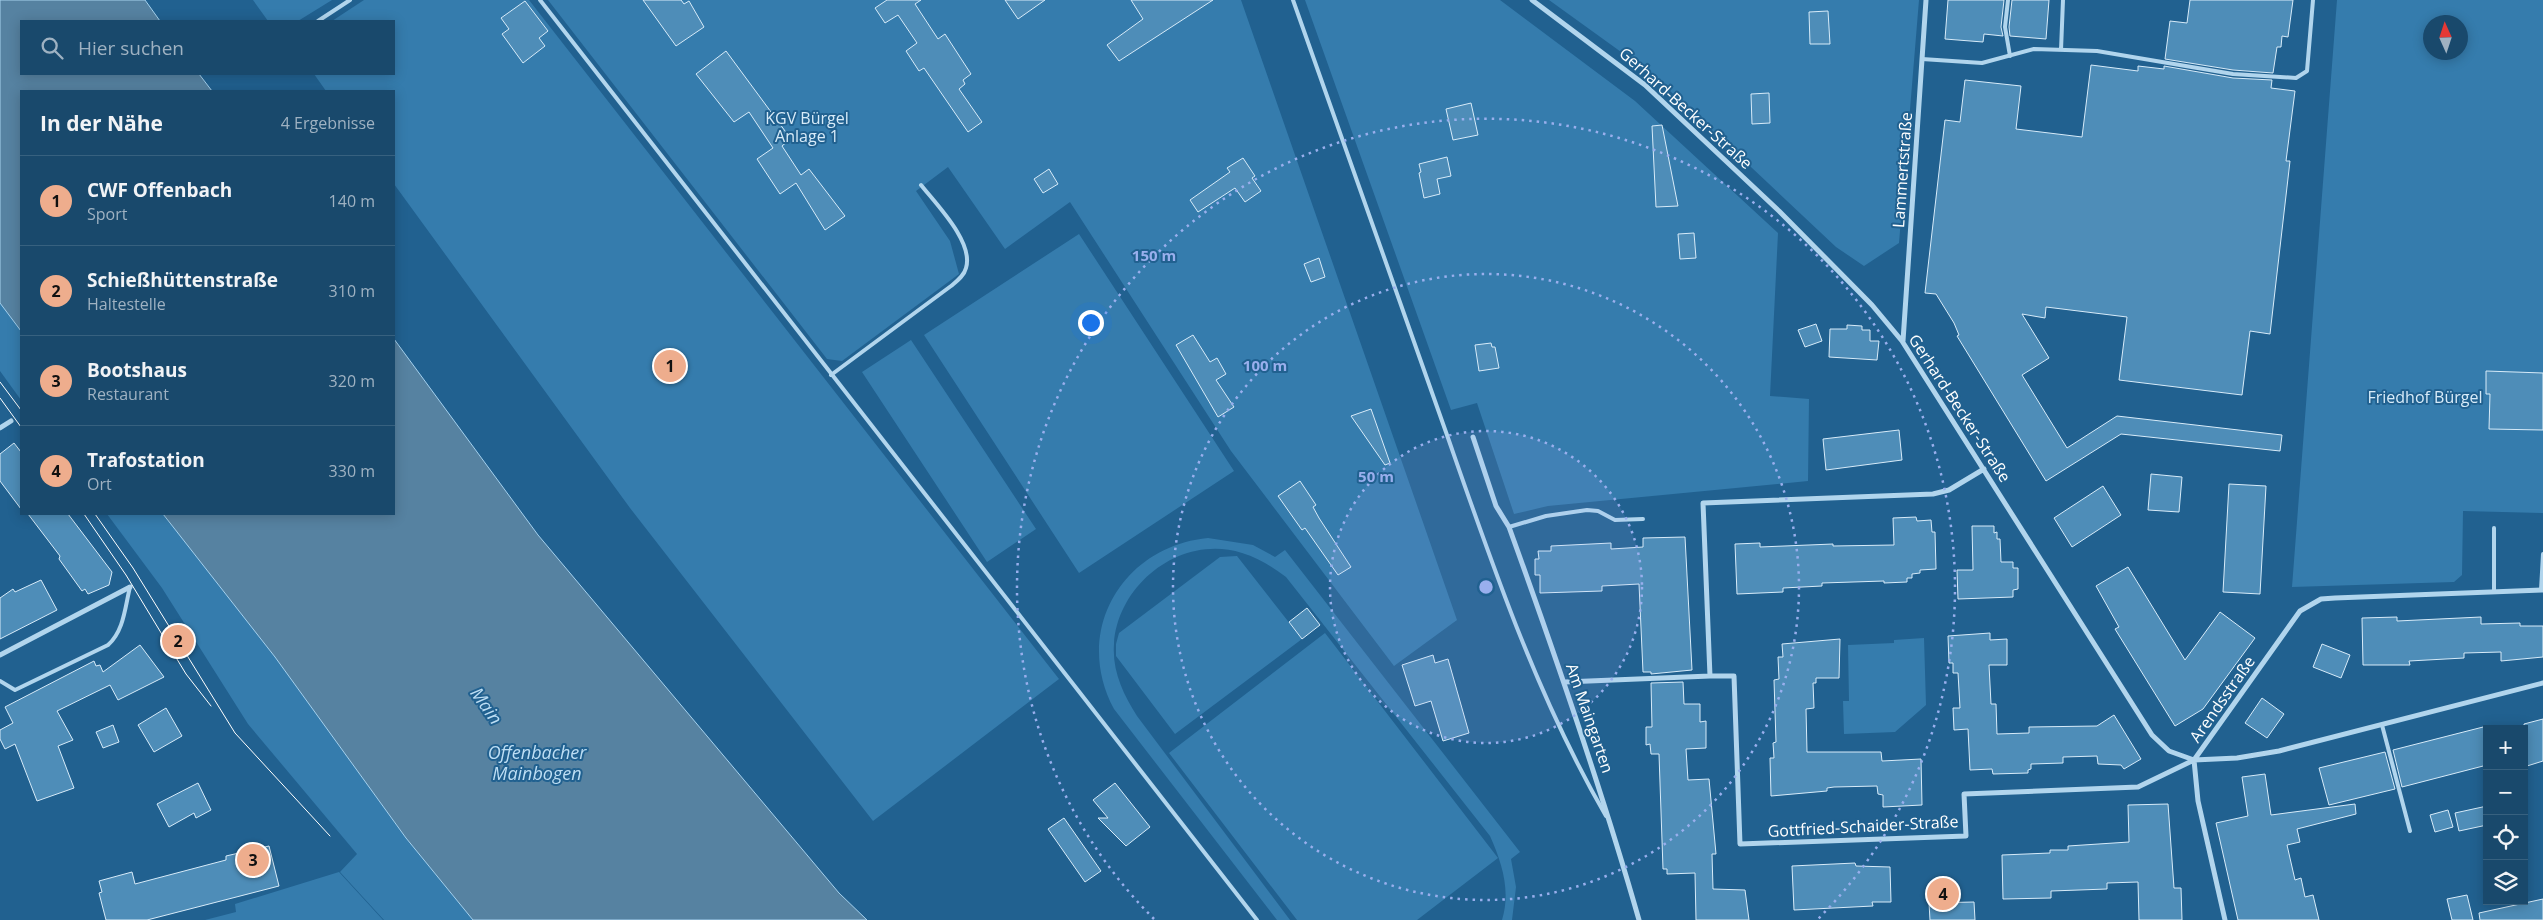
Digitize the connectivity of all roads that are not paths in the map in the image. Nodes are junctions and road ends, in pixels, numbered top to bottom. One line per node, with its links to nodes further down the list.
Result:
1 (350, 0): 9 (lane)
2 (540, 0): 15 (lane)
3 (1293, 0): 34 (lane)
4 (1532, 0): 14 (street, Gerhard-Becker-Straße)
5 (1926, 0): 12 (street, Lammertstraße)
6 (2008, 0): 11 (lane)
7 (2063, 0): 10 (lane)
8 (2313, 0): 10 (lane)
9 (320, 20)
10 (2061, 50): 11 (lane)
11 (2010, 56): 12 (lane)
12 (1922, 59): 14 (street, Lammertstraße)
13 (921, 185): 15 (lane)
14 (1902, 341): 19 (street, Gerhard-Becker-Straße)
15 (831, 375): 36 (lane)
16 (11, 421): 17 (street)
17 (0, 428)
18 (1473, 437): 21 (street, Am Maingarten)
19 (1984, 469): 28 (street); 33 (street, Gerhard-Becker-Straße)
20 (1643, 519): 21 (lane)
21 (1509, 527): 30 (street, Am Maingarten)
22 (2494, 528): 26 (lane)
23 (2543, 554): 25 (lane)
24 (130, 587): 27 (street); 29 (lane)
25 (2542, 590): 26 (street, Arendsstraße)
26 (2494, 592): 33 (street, Arendsstraße)
27 (0, 655)
28 (1710, 676): 30 (street, Gottfried-Schaider-Straße); 33 (street, Gottfried-Schaider-Straße)
29 (0, 681)
30 (1565, 682): 34 (street, Am Maingarten)
31 (2543, 683): 32 (street, Arendsstraße)
32 (2382, 725): 33 (street, Arendsstraße); 35 (lane)
33 (2194, 760): 38 (street)
34 (1612, 826): 37 (street, Am Maingarten)
35 (2410, 831)
36 (1257, 920)
37 (1639, 920)
38 (2225, 920)

